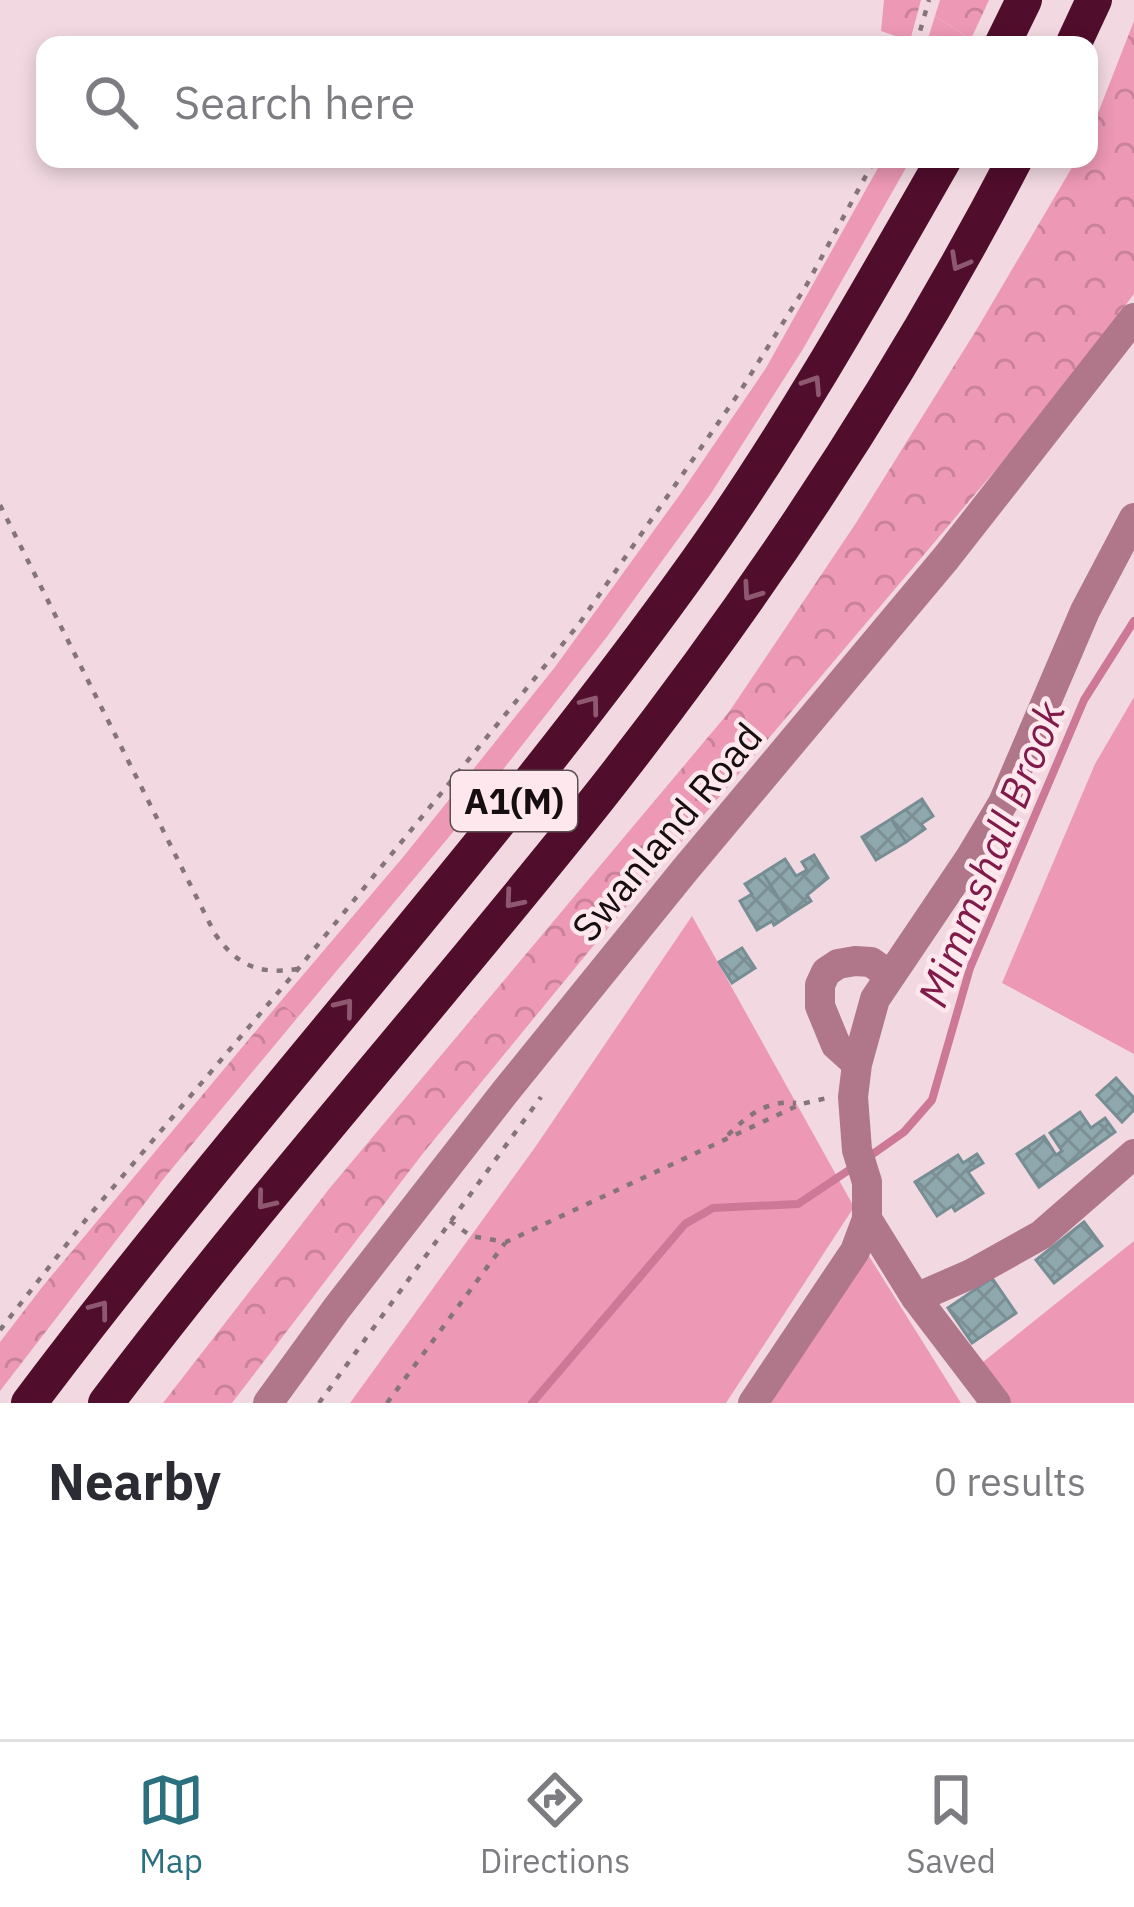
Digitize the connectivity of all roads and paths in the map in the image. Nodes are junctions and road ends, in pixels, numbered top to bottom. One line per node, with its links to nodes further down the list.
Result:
1 (929, 0): 4 (path)
2 (1024, 0): 5 (highway)
3 (1094, 0): 6 (highway)
4 (919, 36)
5 (1006, 36)
6 (1077, 36)
7 (870, 168): 13 (path)
8 (939, 168): 22 (highway, A1(M), one-way to 8)
9 (1010, 168): 23 (highway, A1(M), one-way to 23)
10 (1134, 318): 24 (street, Swanland Road)
11 (0, 505): 13 (path)
12 (1134, 518): 14 (street)
13 (298, 969): 21 (path)
14 (889, 975): 15 (street); 15 (street)
15 (857, 1064): 18 (street)
16 (724, 1139): 16 (path); 19 (path)
17 (1134, 1154): 20 (street)
18 (867, 1219): 20 (street); 27 (street)
19 (506, 1242): 25 (path); 26 (path)
20 (916, 1298): 28 (street)
21 (0, 1330)
22 (29, 1403)
23 (106, 1403)
24 (268, 1403)
25 (319, 1403)
26 (387, 1403)
27 (753, 1403)
28 (996, 1403)

